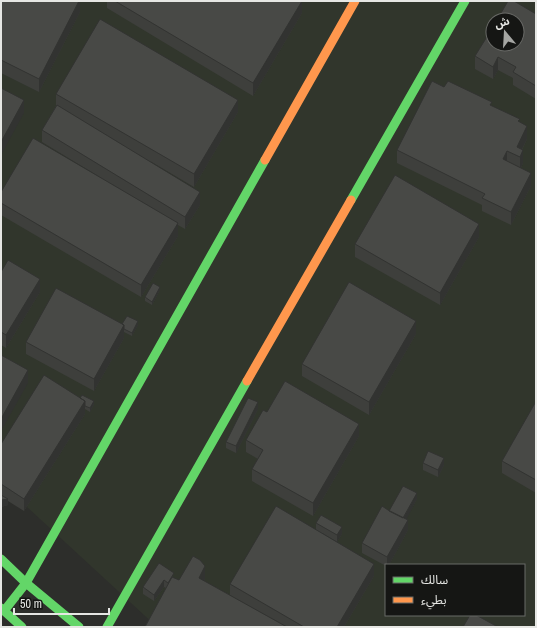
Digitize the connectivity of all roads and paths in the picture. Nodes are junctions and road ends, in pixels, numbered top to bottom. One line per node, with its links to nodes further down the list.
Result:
1 (355, 1): 4 (street)
2 (465, 1): 8 (street)
3 (1, 559): 4 (street)
4 (26, 583): 5 (street); 7 (street)
5 (3, 610): 6 (street)
6 (22, 627)
7 (79, 627)
8 (107, 627)

